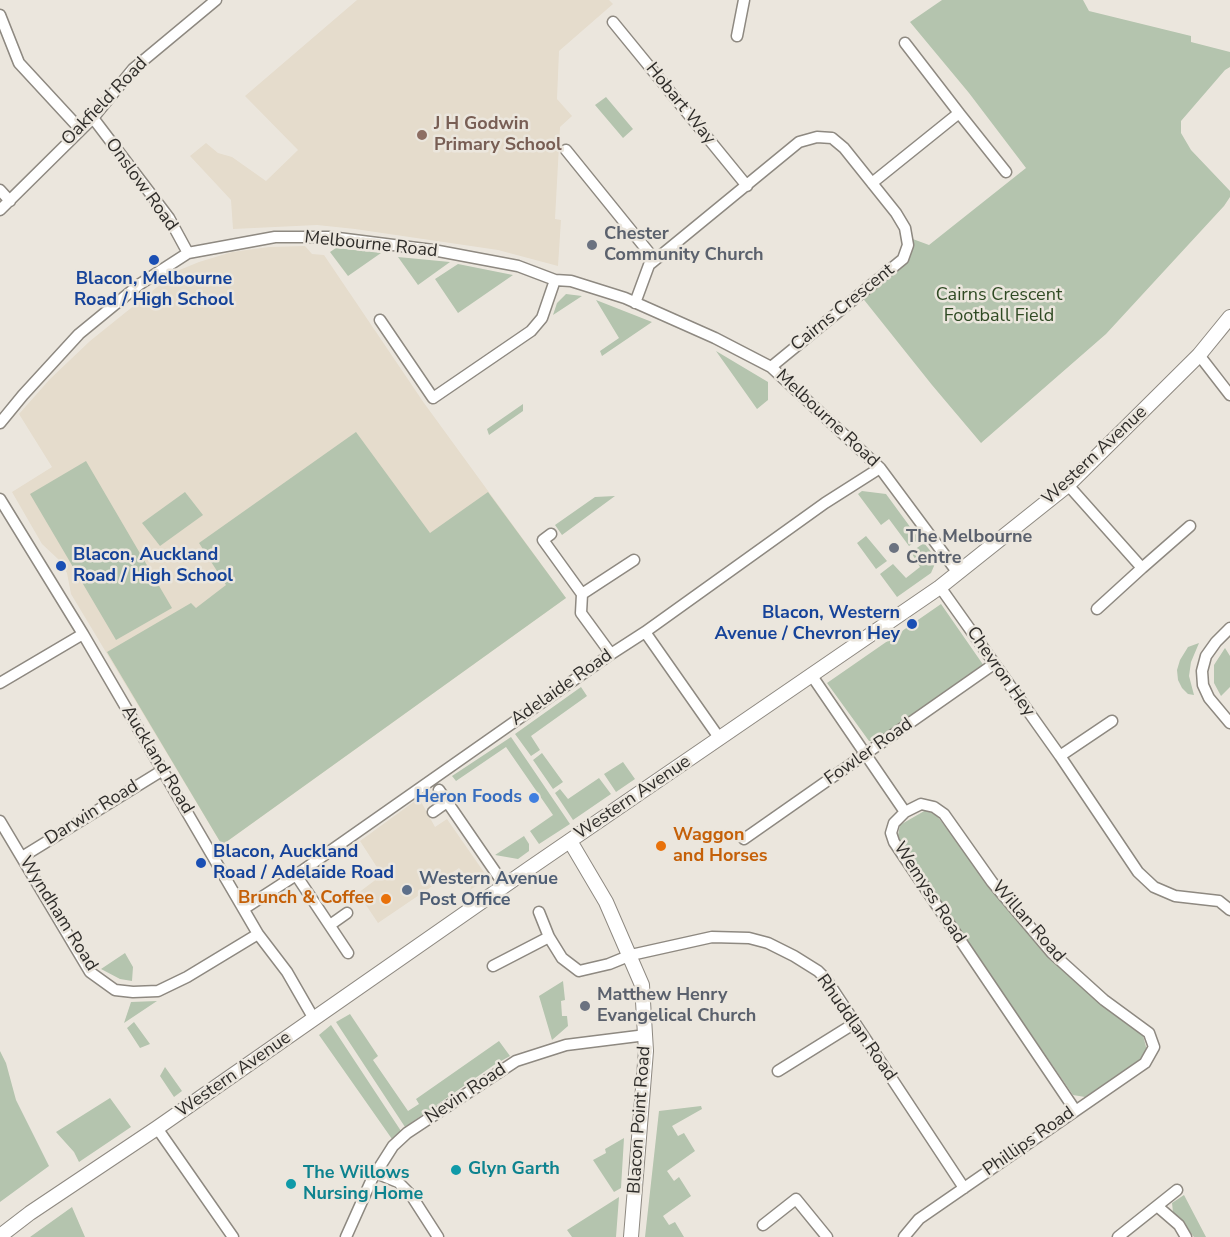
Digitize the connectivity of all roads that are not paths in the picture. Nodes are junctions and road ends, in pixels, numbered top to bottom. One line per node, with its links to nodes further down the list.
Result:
1 (216, 0): 8 (street, Oakfield Road)
2 (744, 0): 5 (street)
3 (0, 15): 9 (street)
4 (613, 22): 13 (street, Hobart Way)
5 (725, 34)
6 (905, 43): 7 (street)
7 (959, 113): 11 (street); 12 (street)
8 (93, 118): 9 (street, Oakfield Road); 17 (street, Onslow Road)
9 (80, 129): 15 (street, Oakfield Road)
10 (566, 150): 18 (street)
11 (1006, 171)
12 (872, 183): 13 (street, Cairns Crescent); 24 (street, Cairns Crescent)
13 (747, 186): 18 (street, Cairns Crescent)
14 (0, 190): 15 (street)
15 (10, 201): 16 (street, Oakfield Road)
16 (0, 210)
17 (188, 253): 19 (street, Melbourne Road); 26 (street, Melbourne Road)
18 (655, 260): 20 (street, Cairns Crescent)
19 (555, 280): 20 (street, Melbourne Road); 22 (street)
20 (635, 303): 24 (street, Melbourne Road)
21 (1230, 316): 23 (street, Western Avenue)
22 (380, 320)
23 (1199, 355): 25 (street); 28 (street, Western Avenue)
24 (771, 367): 27 (street, Melbourne Road)
25 (1230, 395)
26 (0, 423)
27 (880, 468): 34 (street, Melbourne Road); 39 (street, Adelaide Road)
28 (1068, 485): 33 (street); 34 (street, Western Avenue)
29 (0, 499): 40 (street, Auckland Road)
30 (1190, 526): 33 (street)
31 (550, 534): 36 (street)
32 (634, 560): 36 (street)
33 (1142, 568): 37 (street)
34 (958, 573): 35 (street, Western Avenue)
35 (940, 587): 42 (street, Chevron Hey); 43 (street, Western Avenue)
36 (582, 594): 41 (street)
37 (1097, 609)
38 (1230, 628): 46 (street)
39 (645, 632): 41 (street, Adelaide Road); 47 (street)
40 (83, 634): 44 (street); 50 (street, Auckland Road)
41 (610, 654): 59 (street, Adelaide Road)
42 (994, 664): 48 (street, Fowler Road); 49 (street, Chevron Hey)
43 (812, 676): 47 (street, Western Avenue); 48 (street, Wemyss Road)
44 (0, 683)
45 (1112, 721): 49 (street)
46 (1230, 723)
47 (720, 739): 57 (street, Western Avenue)
48 (866, 754): 54 (street, Wemyss Road); 56 (street, Fowler Road)
49 (1060, 756): 62 (street, Chevron Hey)
50 (163, 770): 58 (street, Darwin Road); 61 (street, Auckland Road)
51 (439, 790): 52 (street)
52 (447, 802): 53 (street); 60 (street)
53 (433, 812)
54 (905, 812): 74 (street, Willan Road); 76 (street, Wemyss Road)
55 (0, 821): 58 (street, Wyndham Road)
56 (744, 838)
57 (570, 841): 60 (street, Western Avenue); 69 (street, Blacon Point Road)
58 (22, 857): 66 (street, Wyndham Road)
59 (296, 875): 61 (street, Adelaide Road); 65 (street)
60 (505, 886): 71 (street, Western Avenue)
61 (245, 908): 66 (street, Auckland Road)
62 (1230, 910)
63 (539, 912): 67 (street)
64 (347, 914): 65 (street)
65 (330, 926): 68 (street)
66 (258, 934): 71 (street, Auckland Road)
67 (549, 937): 69 (street, Rhuddlan Road); 70 (street)
68 (348, 953)
69 (631, 955): 72 (street, Rhuddlan Road); 73 (street, Blacon Point Road)
70 (493, 966)
71 (314, 1019): 77 (street, Western Avenue)
72 (855, 1023): 75 (street); 79 (street, Rhuddlan Road)
73 (646, 1035): 78 (street, Nevin Road); 87 (street, Blacon Point Road)
74 (1154, 1047): 76 (street, Phillips Road)
75 (778, 1071)
76 (1075, 1110): 79 (street, Phillips Road)
77 (157, 1128): 83 (street, Western Avenue); 84 (street)
78 (376, 1173): 85 (street, Nevin Road); 86 (street)
79 (964, 1188): 89 (street, Phillips Road)
80 (1177, 1190): 81 (street)
81 (1157, 1206): 90 (street); 91 (street)
82 (763, 1225): 88 (street)
83 (0, 1236)
84 (229, 1236)
85 (346, 1237)
86 (438, 1237)
87 (632, 1237)
88 (827, 1237)
89 (904, 1237)
90 (1118, 1237)
91 (1186, 1237)

